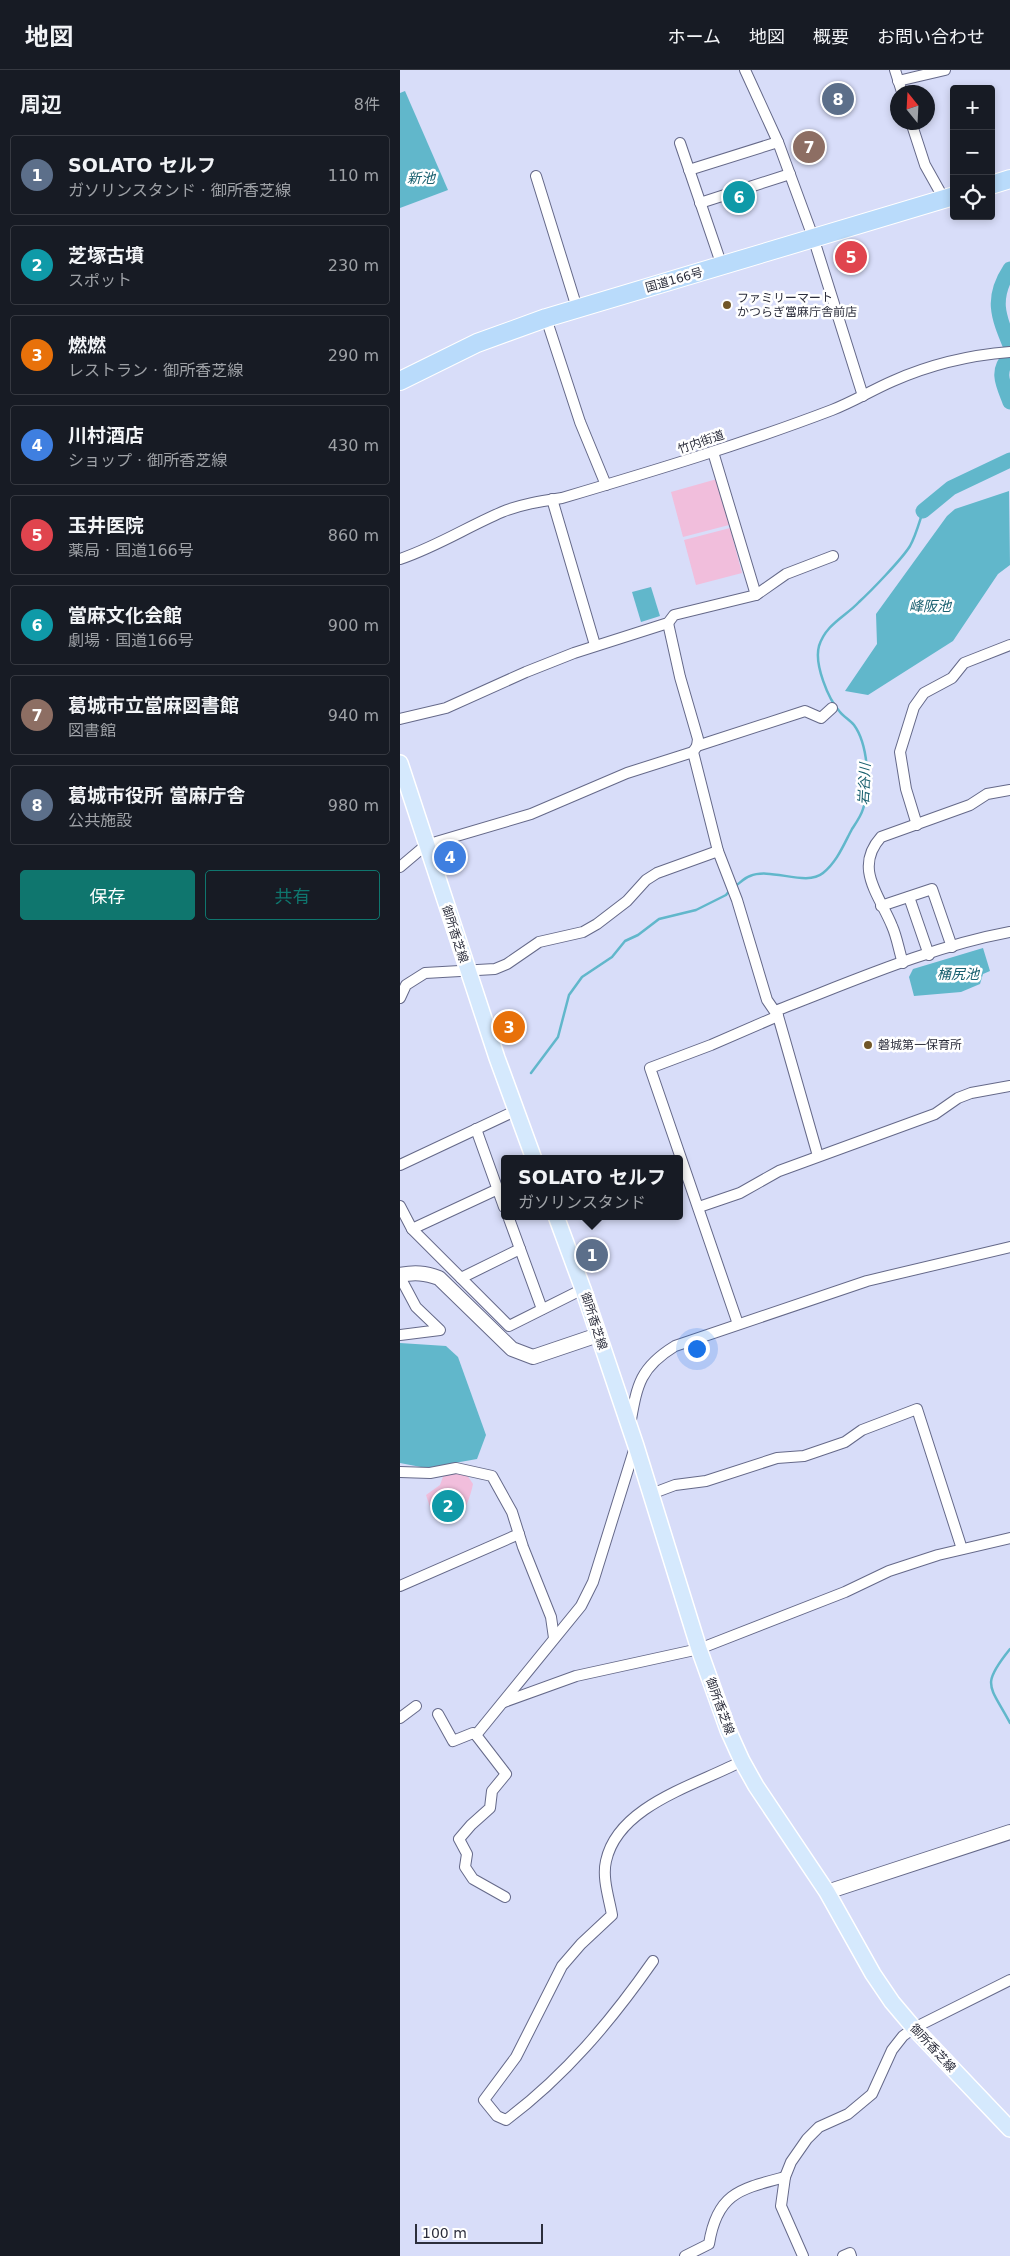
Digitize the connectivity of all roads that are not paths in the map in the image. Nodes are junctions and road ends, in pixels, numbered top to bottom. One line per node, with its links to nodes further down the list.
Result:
1 (745, 70): 7 (street)
2 (895, 70): 4 (street)
3 (945, 70): 4 (street)
4 (898, 81): 5 (street)
5 (899, 85)
6 (914, 130): 14 (street)
7 (778, 142): 9 (street); 10 (street)
8 (680, 143): 9 (street)
9 (689, 170): 15 (street)
10 (790, 174): 15 (street); 16 (street)
11 (536, 176): 18 (street)
12 (1010, 179): 13 (highway)
13 (995, 184)
14 (949, 197): 16 (highway, 国道166号)
15 (700, 203): 17 (street)
16 (813, 236): 17 (highway, 国道166号); 22 (street)
17 (722, 266): 18 (highway, 国道166号)
18 (577, 308): 19 (highway, 国道166号)
19 (546, 318): 21 (highway, 国道166号); 24 (street)
20 (1009, 352): 22 (street, 竹内街道)
21 (400, 381)
22 (864, 396): 23 (street, 竹内街道)
23 (714, 452): 24 (street, 竹内街道); 28 (street)
24 (606, 485): 25 (street, 竹内街道)
25 (552, 499): 27 (street, 竹内街道); 30 (street)
26 (832, 556): 28 (street)
27 (400, 559)
28 (756, 595): 29 (street)
29 (668, 623): 30 (street); 34 (street)
30 (595, 645): 33 (street)
31 (1010, 645): 37 (street)
32 (832, 708): 34 (street)
33 (400, 719)
34 (695, 749): 38 (street); 39 (street)
35 (400, 763): 38 (main road, 御所香芝線)
36 (1010, 790): 37 (street)
37 (917, 825): 42 (street)
38 (426, 845): 40 (street); 47 (main road, 御所香芝線)
39 (718, 851): 47 (street); 49 (street)
40 (400, 866)
41 (908, 897): 42 (street); 44 (street); 45 (street)
42 (881, 906): 46 (street)
43 (1010, 932): 44 (street)
44 (952, 947): 45 (street)
45 (929, 955): 46 (street)
46 (903, 963): 49 (street)
47 (468, 972): 48 (street); 51 (main road, 御所香芝線)
48 (400, 998)
49 (776, 1013): 54 (street); 55 (street)
50 (1010, 1086): 55 (street)
51 (515, 1111): 52 (street); 53 (main road, 御所香芝線)
52 (476, 1129): 57 (street); 58 (street)
53 (532, 1155)
54 (680, 1155)
55 (818, 1156): 61 (street)
56 (683, 1164): 61 (street)
57 (400, 1165)
58 (498, 1189): 59 (street); 64 (street)
59 (501, 1198)
60 (400, 1206): 64 (street)
61 (698, 1207): 71 (street)
62 (509, 1220): 66 (street)
63 (557, 1220): 69 (main road, 御所香芝線)
64 (412, 1229): 68 (street)
65 (1010, 1247): 71 (street)
66 (520, 1249): 68 (street); 70 (street)
67 (400, 1276): 72 (street); 73 (street)
68 (461, 1278): 70 (street)
69 (583, 1289): 70 (street); 73 (main road, 御所香芝線)
70 (542, 1309)
71 (738, 1324): 74 (street)
72 (400, 1335)
73 (598, 1335): 74 (main road, 御所香芝線)
74 (630, 1429): 75 (main road, 御所香芝線)
75 (636, 1446): 77 (main road, 御所香芝線); 82 (street)
76 (400, 1472): 78 (street)
77 (651, 1494): 80 (street); 83 (main road, 御所香芝線)
78 (519, 1534): 81 (street); 82 (street)
79 (1010, 1538): 80 (street)
80 (962, 1549): 83 (street)
81 (400, 1586)
82 (554, 1638): 84 (street)
83 (699, 1649): 84 (street); 89 (main road, 御所香芝線)
84 (504, 1702): 88 (street)
85 (416, 1706): 87 (street)
86 (438, 1714): 88 (street)
87 (400, 1718)
88 (476, 1735): 92 (street)
89 (742, 1761): 91 (main road, 御所香芝線); 93 (street)
90 (1010, 1832): 91 (street)
91 (827, 1892): 95 (main road, 御所香芝線)
92 (505, 1897)
93 (653, 1961)
94 (1010, 1980): 95 (street)
95 (914, 2028): 96 (main road, 御所香芝線); 97 (street)
96 (1010, 2129)
97 (785, 2177): 98 (street); 99 (street)
98 (685, 2256)
99 (803, 2256)
100 (843, 2256): 101 (street)
101 (851, 2256)

